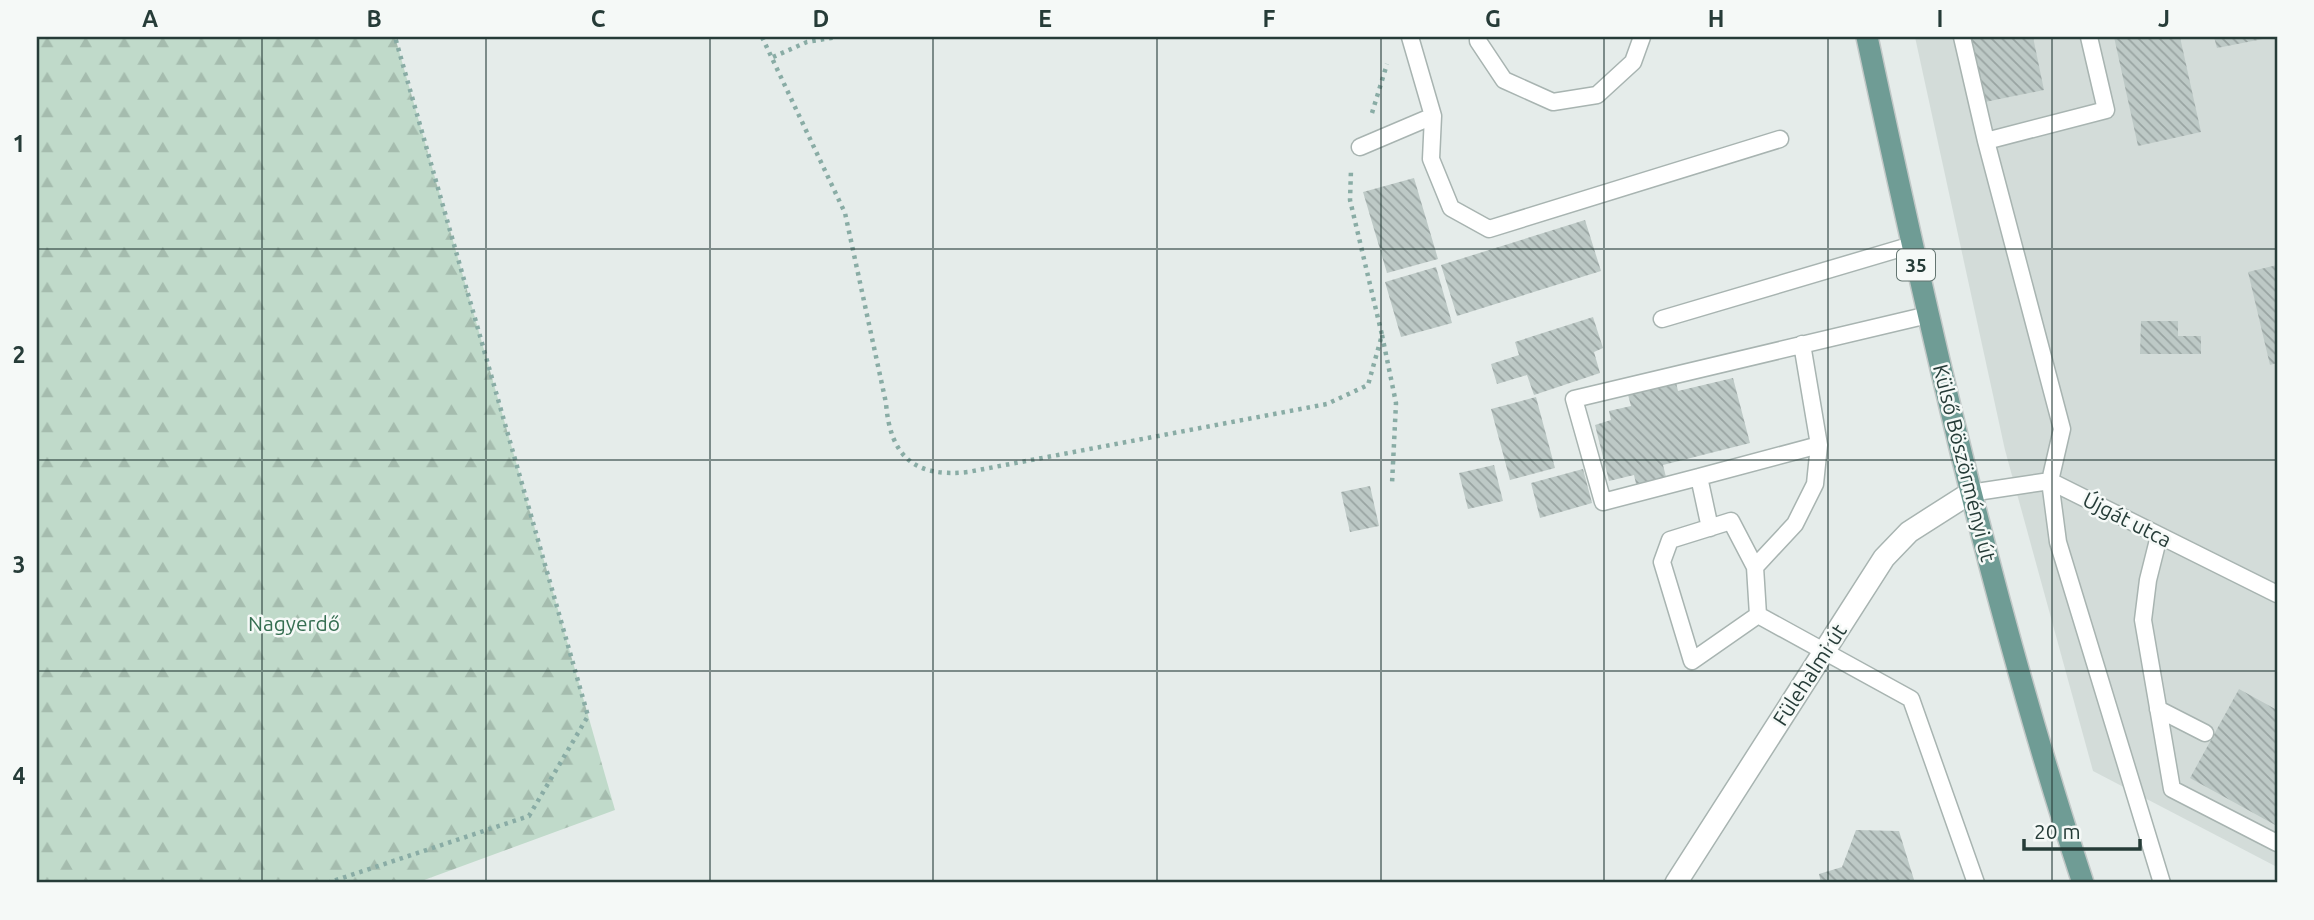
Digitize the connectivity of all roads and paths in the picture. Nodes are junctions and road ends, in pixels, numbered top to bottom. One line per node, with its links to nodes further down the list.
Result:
1 (395, 37): 36 (path)
2 (762, 37): 10 (path)
3 (837, 37): 10 (path)
4 (1410, 37): 12 (lane)
5 (1478, 37): 6 (lane)
6 (1642, 37)
7 (1867, 37): 16 (main road, Külső Böszörményi út / 35)
8 (1962, 37): 14 (lane)
9 (2089, 37): 14 (lane)
10 (772, 57): 19 (path)
11 (1388, 61): 15 (path)
12 (1433, 116): 13 (lane); 15 (lane)
13 (1780, 139)
14 (1986, 141): 23 (lane)
15 (1360, 147): 19 (path)
16 (1912, 245): 17 (main road, Külső Böszörményi út / 35); 18 (lane)
17 (1928, 315): 20 (lane); 25 (main road, Külső Böszörményi út / 35)
18 (1662, 319)
19 (1382, 335): 24 (path)
20 (1802, 344): 21 (lane); 22 (lane)
21 (1819, 445): 22 (lane); 28 (lane)
22 (1699, 477): 26 (lane)
23 (2050, 481): 25 (lane); 27 (lane, Újgát utca); 39 (lane)
24 (1392, 484)
25 (1970, 493): 31 (street, Fülehalmi út); 38 (main road, Külső Böszörményi út / 35)
26 (1710, 528): 28 (lane); 30 (lane)
27 (2158, 536): 29 (lane, Újgát utca); 32 (lane)
28 (1755, 567): 30 (lane)
29 (2277, 594)
30 (1758, 615): 31 (lane)
31 (1826, 651): 35 (street, Fülehalmi út); 37 (lane)
32 (2158, 709): 33 (lane); 34 (lane)
33 (2205, 733)
34 (2277, 844)
35 (1680, 882)
36 (327, 883)
37 (1976, 883)
38 (2083, 883)
39 (2162, 883)

